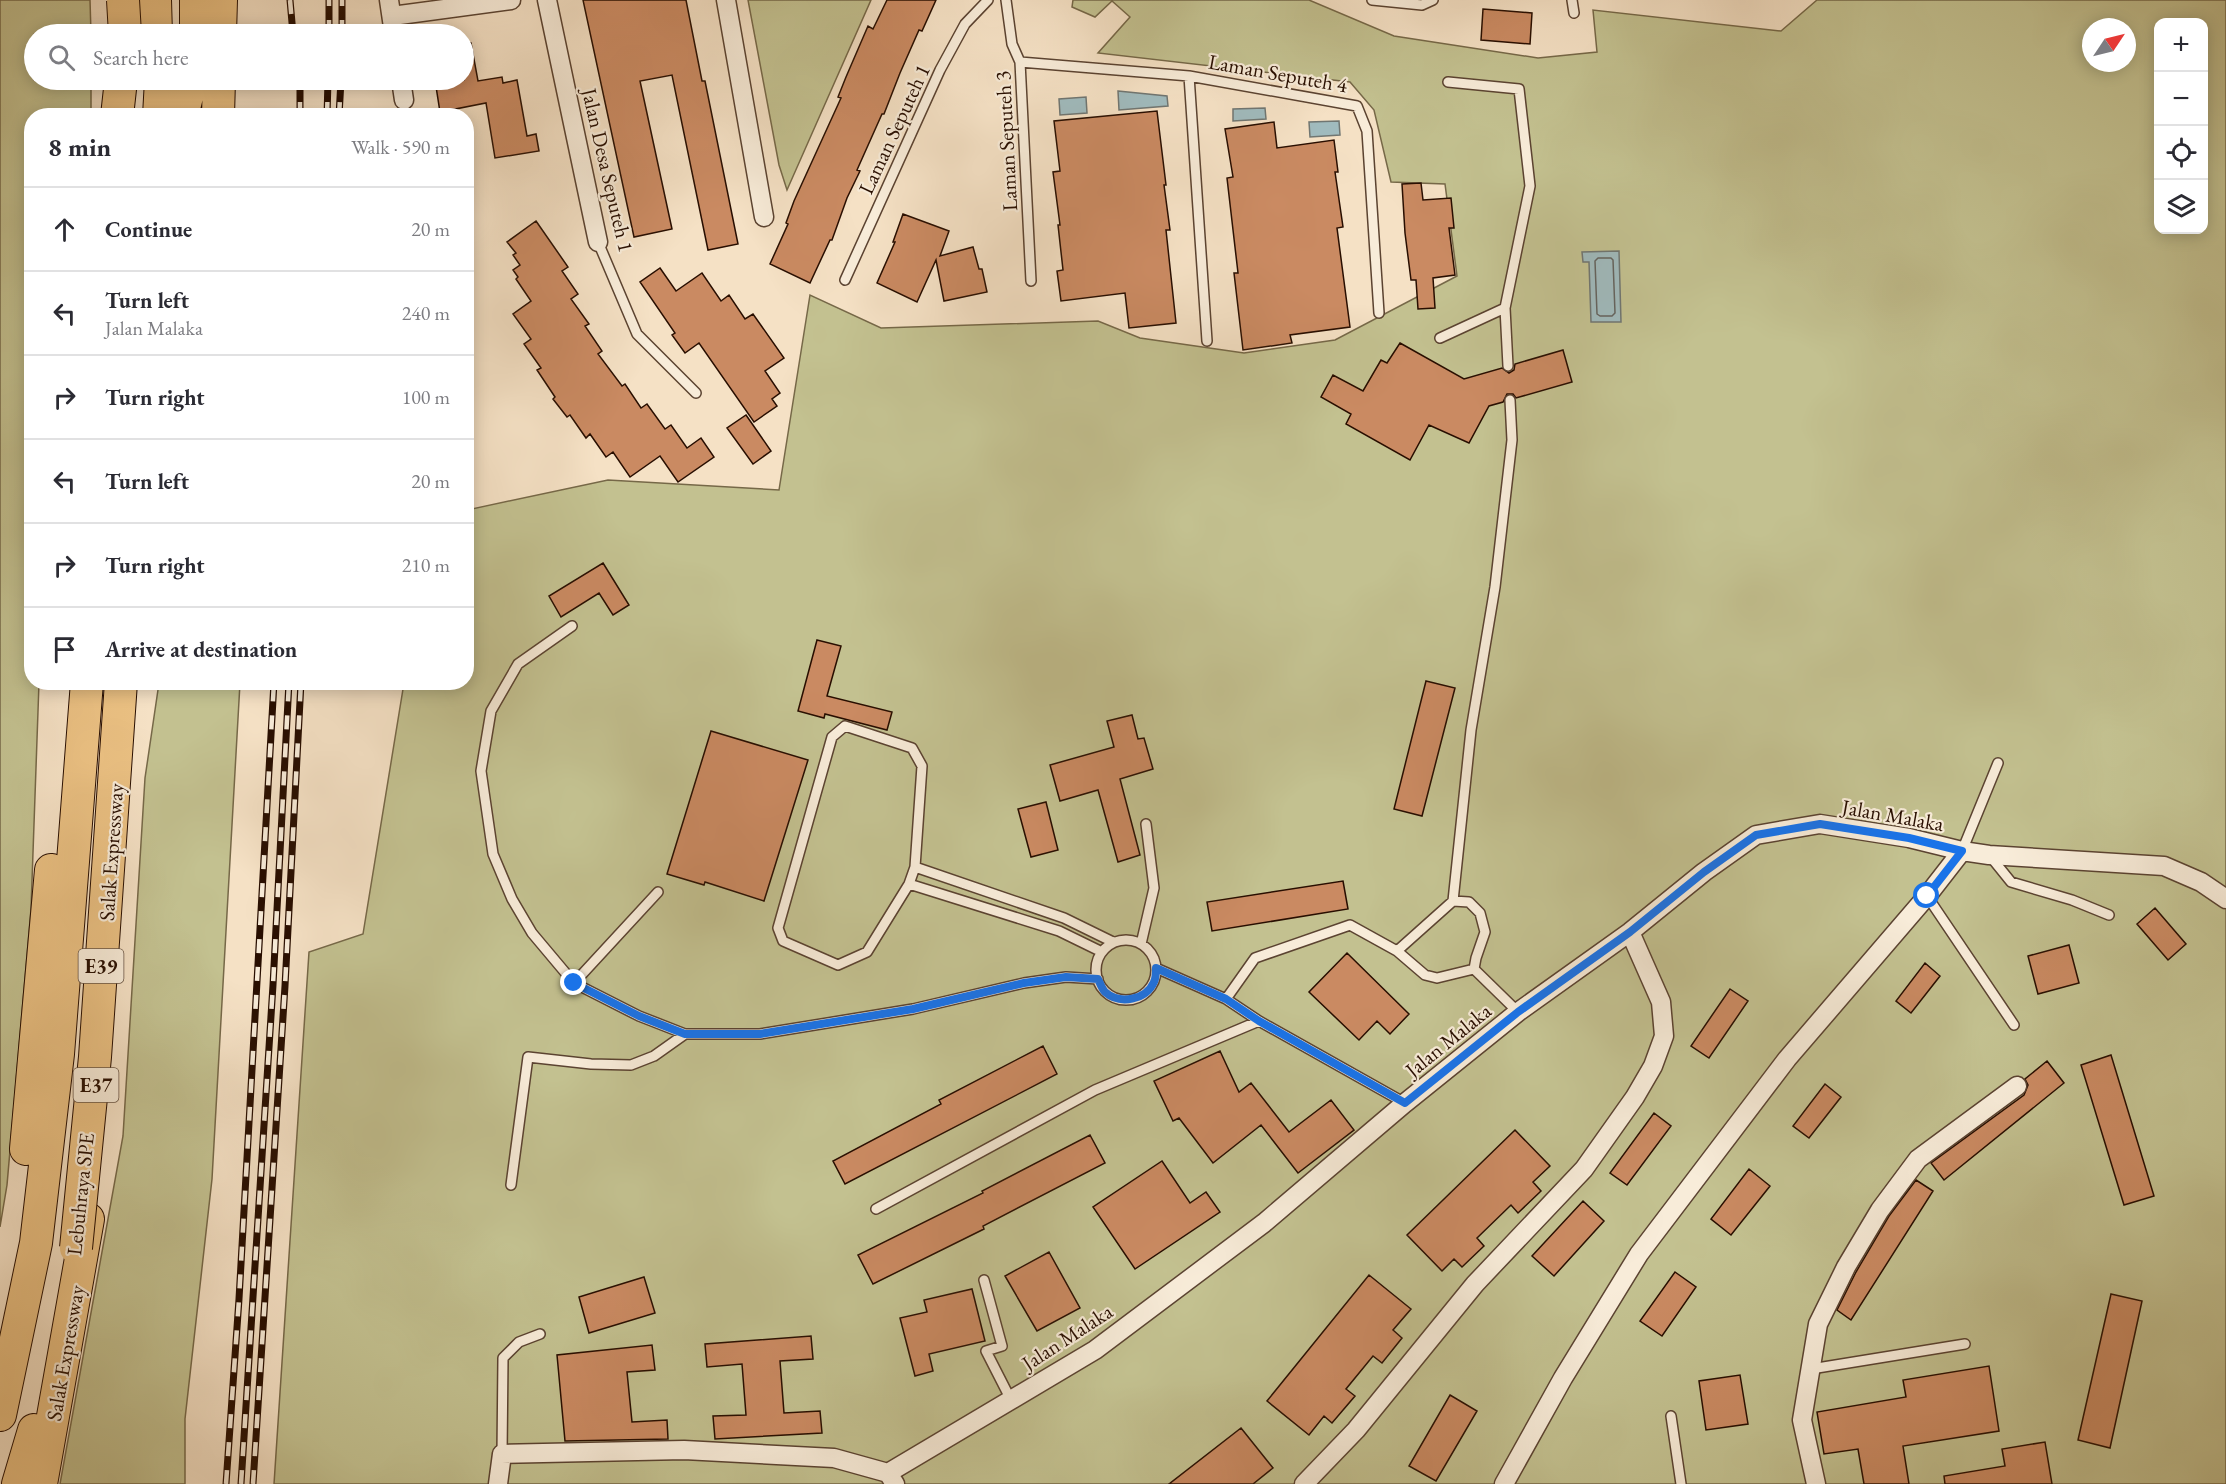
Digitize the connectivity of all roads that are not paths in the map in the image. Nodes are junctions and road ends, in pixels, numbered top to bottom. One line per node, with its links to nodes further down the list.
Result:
1 (123, 0): 16 (highway, bridge)
2 (155, 0): 17 (highway)
3 (162, 0): 18 (highway)
4 (196, 0): 19 (highway)
5 (221, 0): 20 (highway)
6 (511, 0): 15 (street)
7 (548, 0): 37 (street, Jalan Desa Seputeh 1)
8 (726, 0): 36 (street)
9 (988, 0): 38 (lane, Laman Seputeh 1)
10 (1006, 0): 21 (lane, Laman Seputeh 3)
11 (1372, 0): 12 (lane)
12 (1433, 0)
13 (1572, 0): 14 (lane)
14 (1574, 13)
15 (392, 17)
16 (124, 24)
17 (156, 24)
18 (163, 24)
19 (196, 24)
20 (220, 24)
21 (1020, 62): 22 (lane, Laman Seputeh 4); 39 (lane, Laman Seputeh 3)
22 (1190, 76): 41 (lane, Laman Seputeh 4); 43 (lane)
23 (1448, 82): 40 (lane)
24 (119, 90): 31 (highway)
25 (125, 90): 32 (highway)
26 (158, 90): 33 (highway)
27 (188, 90): 34 (highway)
28 (219, 90): 35 (highway)
29 (402, 90): 30 (street)
30 (404, 100)
31 (118, 108)
32 (124, 108)
33 (157, 108)
34 (184, 108)
35 (218, 108)
36 (764, 217)
37 (598, 242): 45 (lane, Jalan Desa Seputeh 1)
38 (845, 280)
39 (1031, 281)
40 (1505, 308): 42 (lane); 44 (lane)
41 (1378, 313)
42 (1440, 338)
43 (1207, 340)
44 (1508, 366)
45 (696, 393)
46 (1510, 400): 61 (lane)
47 (572, 626): 71 (lane)
48 (66, 690): 84 (highway)
49 (86, 690): 87 (highway, Lebuhraya SPE / E39)
50 (120, 690): 91 (highway, Lebuhraya SPE / E39, bridge)
51 (120, 690): 92 (highway, Salak Expressway / E37)
52 (1998, 763): 54 (lane)
53 (1146, 824): 65 (lane)
54 (1962, 851): 55 (street, Jalan Malaka); 59 (street); 63 (street, Jalan Malaka)
55 (1989, 855): 60 (street, Jalan Malaka); 62 (lane)
56 (915, 867): 57 (lane); 57 (lane); 64 (lane)
57 (909, 884): 67 (lane)
58 (658, 892): 71 (lane)
59 (1927, 896): 75 (lane); 95 (street)
60 (2226, 899)
61 (1453, 901): 66 (lane); 69 (lane)
62 (2109, 915)
63 (1630, 932): 73 (street, Jalan Malaka); 94 (street)
64 (1113, 942): 65 (lane); 67 (lane)
65 (1141, 944): 68 (lane)
66 (1397, 951): 69 (lane); 72 (lane)
67 (1102, 952): 70 (lane)
68 (1156, 968): 70 (lane); 72 (lane)
69 (1474, 969): 73 (lane)
70 (1098, 979): 76 (lane)
71 (574, 983): 76 (lane)
72 (1226, 999): 74 (lane)
73 (1518, 1012): 78 (street, Jalan Malaka)
74 (1259, 1021): 78 (lane); 80 (lane)
75 (2014, 1025)
76 (685, 1034): 79 (lane)
77 (2017, 1086): 85 (street)
78 (1405, 1103): 86 (street, Jalan Malaka)
79 (511, 1185)
80 (876, 1209)
81 (984, 1280): 86 (lane)
82 (540, 1334): 89 (lane)
83 (1965, 1344): 85 (lane)
84 (0, 1349)
85 (1810, 1369): 97 (street)
86 (1011, 1400): 90 (street, Jalan Malaka)
87 (0, 1415)
88 (1671, 1416): 96 (lane)
89 (502, 1454): 90 (street); 93 (street)
90 (891, 1479)
91 (18, 1484)
92 (41, 1484)
93 (498, 1484)
94 (1304, 1484)
95 (1504, 1484)
96 (1681, 1484)
97 (1816, 1484)

